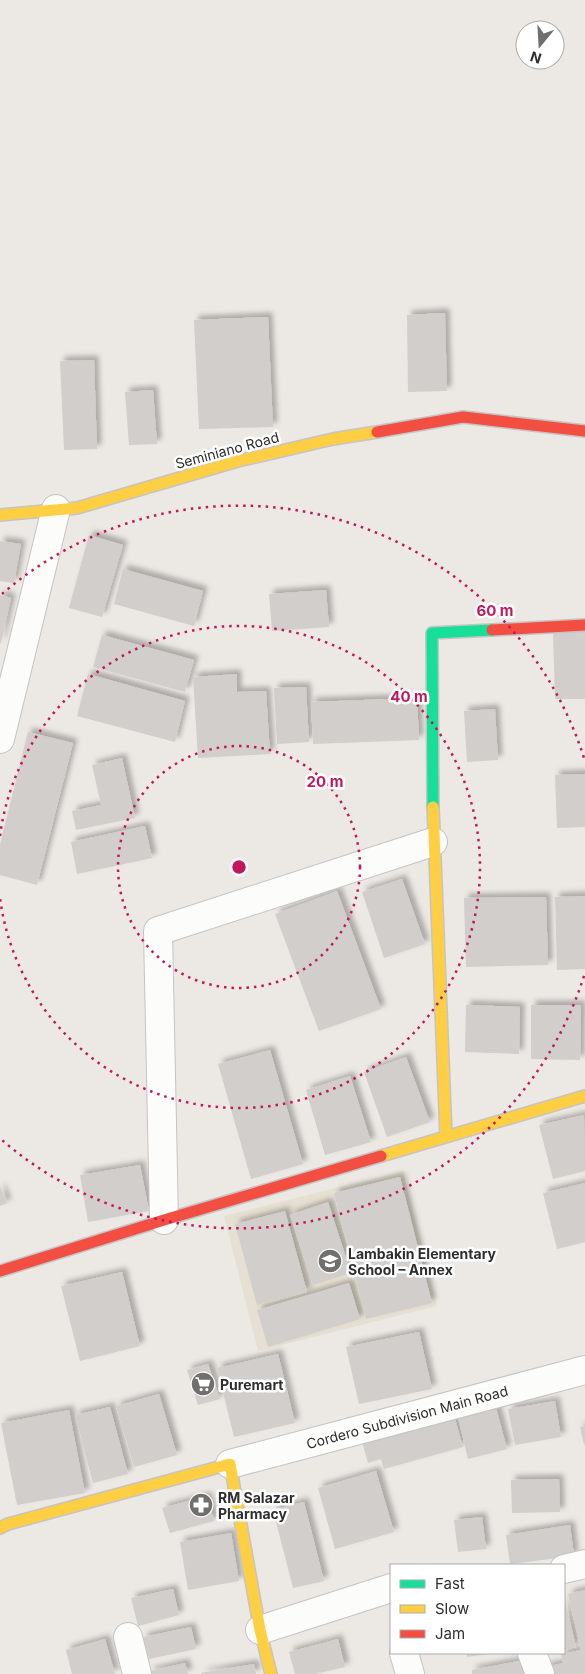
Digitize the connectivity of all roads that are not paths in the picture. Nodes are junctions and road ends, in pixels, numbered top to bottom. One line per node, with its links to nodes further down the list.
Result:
1 (585, 431): 2 (street, Seminiano Road)
2 (56, 509): 3 (street, Seminiano Road); 5 (street)
3 (0, 515)
4 (585, 625): 6 (street)
5 (0, 739)
6 (433, 842): 8 (street); 9 (street)
7 (585, 1096): 8 (street)
8 (446, 1136): 9 (street)
9 (164, 1220): 10 (street)
10 (0, 1271)
11 (585, 1370): 12 (street, Cordero Subdivision Main Road)
12 (230, 1464): 13 (street); 17 (street)
13 (0, 1528)
14 (585, 1564): 15 (street)
15 (565, 1569)
16 (390, 1593): 17 (street)
17 (260, 1630): 22 (street)
18 (128, 1637): 21 (street)
19 (404, 1654): 23 (street)
20 (532, 1654): 24 (street)
21 (137, 1674)
22 (272, 1674)
23 (410, 1674)
24 (540, 1674)

